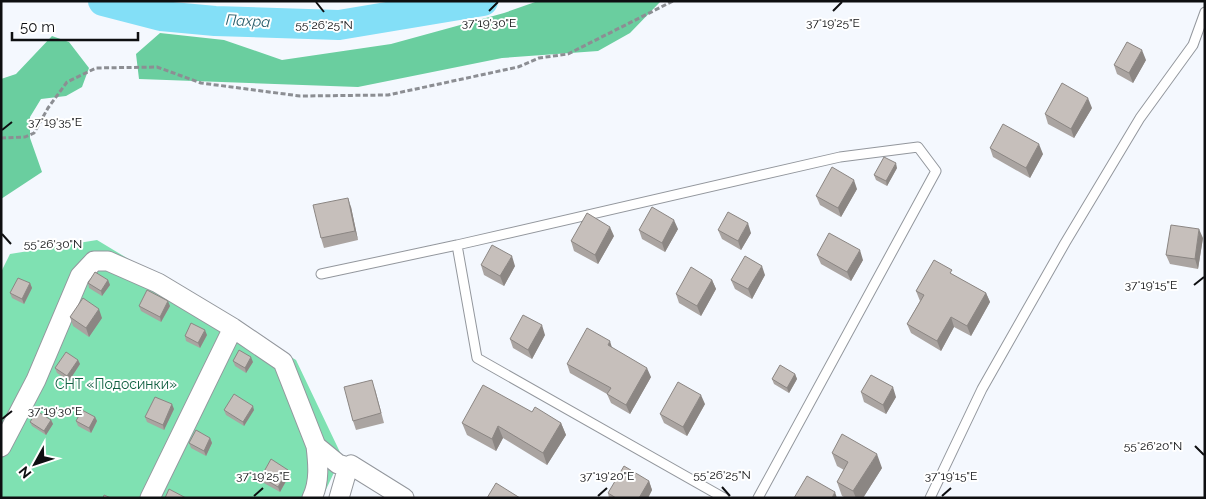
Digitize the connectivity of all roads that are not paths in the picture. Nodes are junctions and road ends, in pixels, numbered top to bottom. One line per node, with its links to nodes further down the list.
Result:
1 (1205, 12): 14 (lane)
2 (457, 245): 3 (lane); 12 (lane); 13 (lane)
3 (321, 274)
4 (233, 328): 5 (street); 6 (street); 8 (street)
5 (316, 446): 7 (street); 9 (street)
6 (1, 447)
7 (348, 467): 10 (street); 11 (street)
8 (150, 498)
9 (312, 498)
10 (339, 498)
11 (404, 498)
12 (724, 498)
13 (758, 498)
14 (930, 498)

